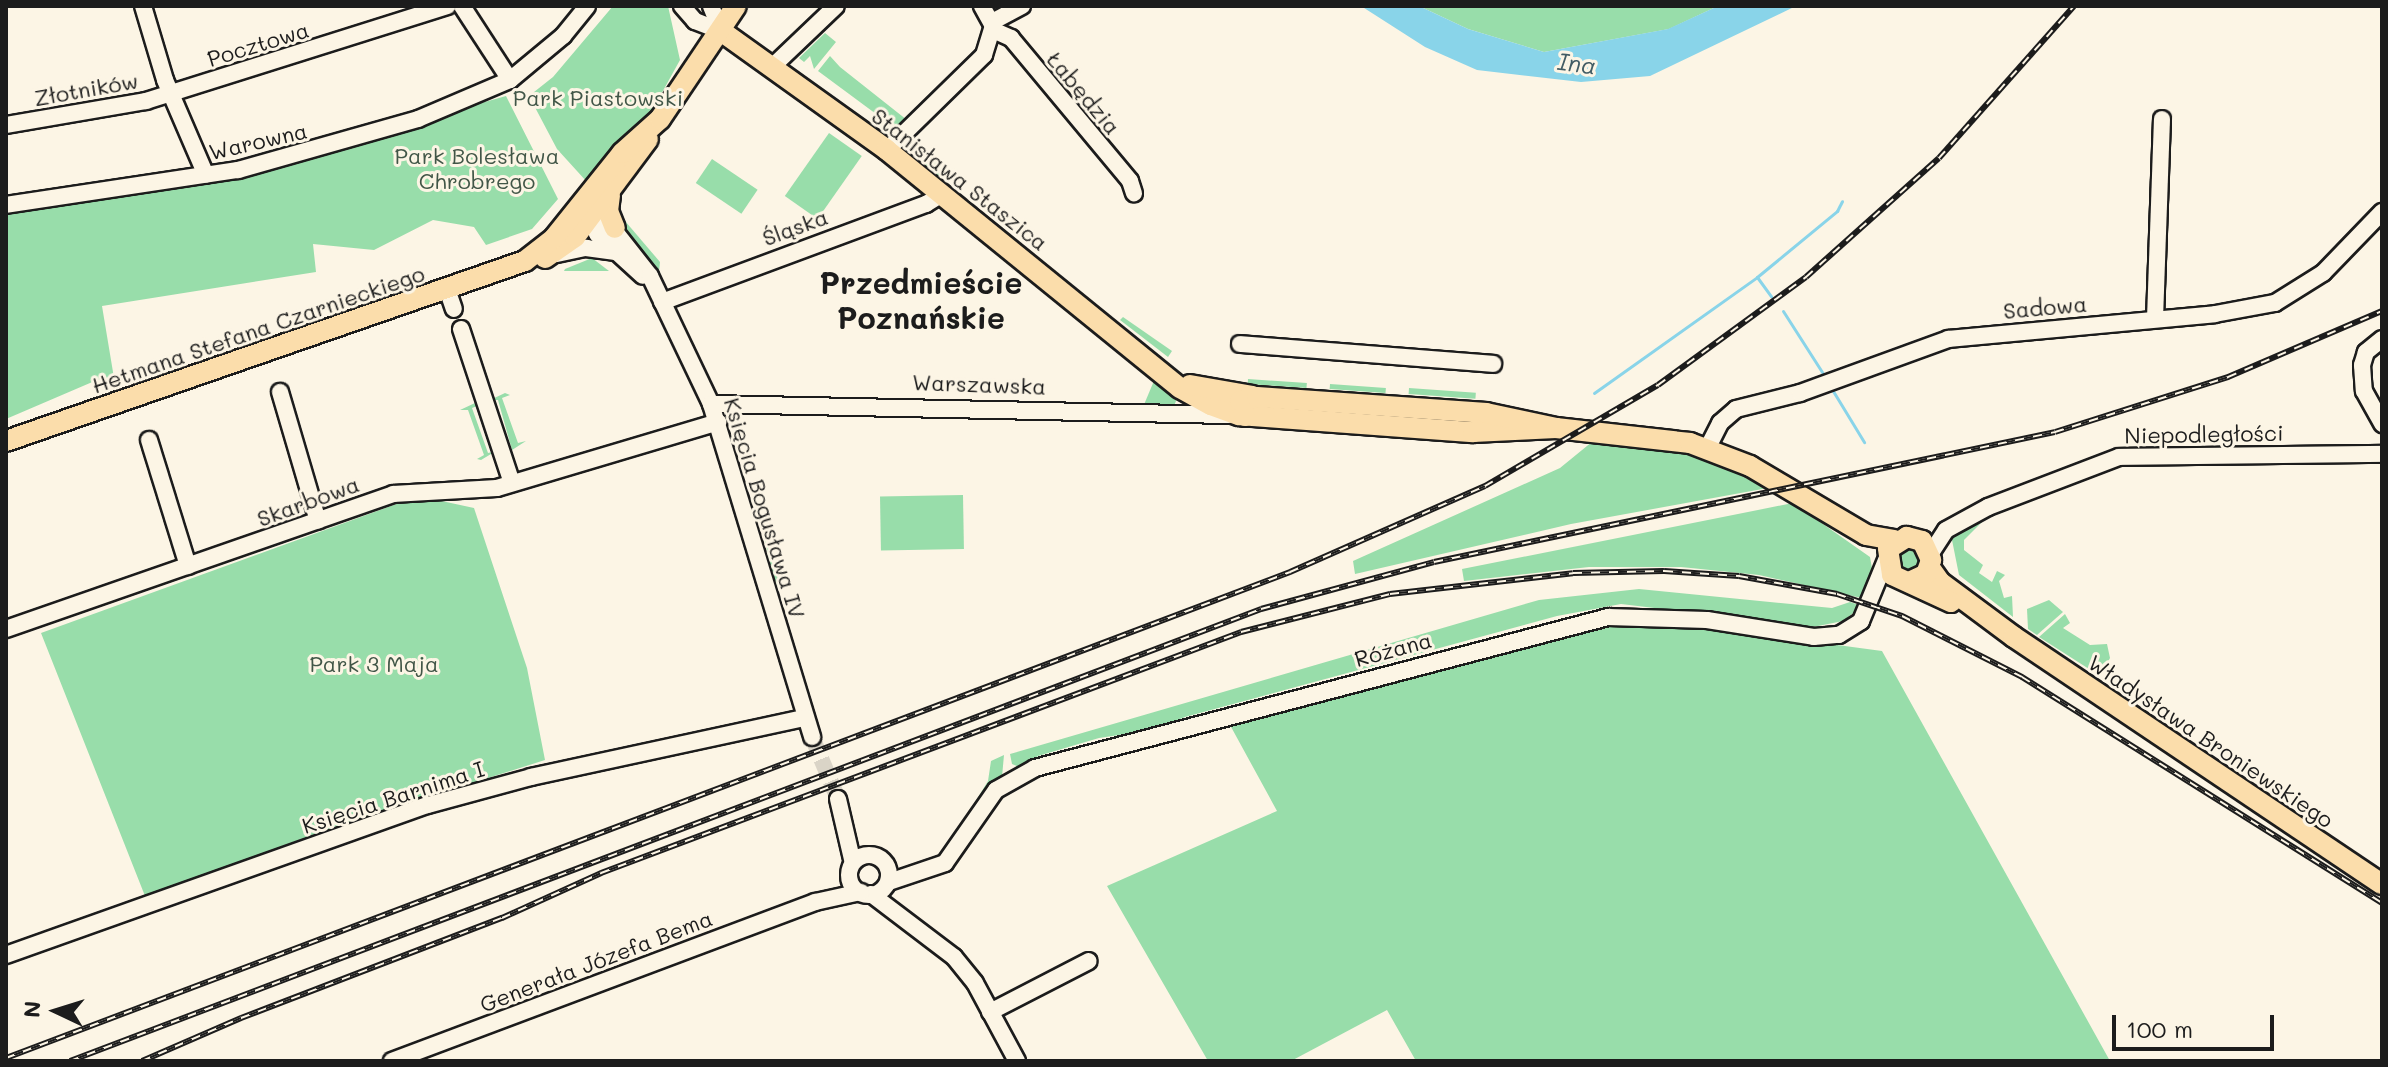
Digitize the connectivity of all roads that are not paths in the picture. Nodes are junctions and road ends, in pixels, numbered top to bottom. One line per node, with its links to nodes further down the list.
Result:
1 (143, 6): 15 (street)
2 (447, 6): 15 (street, Pocztowa)
3 (462, 6): 14 (street)
4 (587, 6): 14 (street, Warowna)
5 (682, 6): 12 (street)
6 (711, 6): 12 (street)
7 (736, 6): 12 (main road)
8 (836, 6): 13 (street)
9 (982, 6): 11 (street, Łabędzia)
10 (1022, 6): 11 (street)
11 (992, 26): 18 (street); 21 (street, Łabędzia)
12 (721, 31): 13 (main road, Stanisława Staszica); 20 (main road)
13 (772, 67): 18 (main road, Stanisława Staszica)
14 (510, 80): 19 (street, Warowna)
15 (172, 94): 17 (street, Złotników); 19 (street)
16 (2162, 119): 33 (street)
17 (6, 125)
18 (887, 150): 22 (main road, Stanisława Staszica)
19 (206, 175): 23 (street, Warowna)
20 (605, 188): 25 (main road); 26 (main road)
21 (1134, 193)
22 (942, 194): 31 (street, Śląska); 38 (main road, Stanisława Staszica)
23 (6, 205)
24 (2382, 212): 33 (street, Sadowa)
25 (579, 214): 26 (street, Księcia Bogusława IV); 27 (street, Księcia Bogusława IV); 28 (main road); 29 (main road)
26 (615, 228): 31 (street, Księcia Bogusława IV)
27 (616, 253): 28 (street); 31 (street, Księcia Bogusława IV)
28 (557, 254): 29 (main road, Hetmana Stefana Czarnieckiego)
29 (525, 261): 30 (main road, Hetmana Stefana Czarnieckiego)
30 (447, 289): 32 (street); 50 (main road, Hetmana Stefana Czarnieckiego)
31 (662, 300): 41 (street, Księcia Bogusława IV)
32 (454, 309)
33 (2155, 319): 51 (street, Sadowa)
34 (461, 329): 53 (street)
35 (2382, 339): 45 (street)
36 (1240, 344): 37 (street)
37 (1493, 364)
38 (1190, 389): 40 (main road, Stanisława Staszica); 43 (street); 44 (main road, Stanisława Staszica)
39 (280, 392): 54 (street)
40 (1257, 397): 42 (main road, Warszawska); 44 (main road)
41 (711, 404): 43 (street, Warszawska); 46 (street, Księcia Bogusława IV)
42 (1486, 413): 47 (main road, Warszawska); 48 (main road)
43 (1179, 415): 44 (street, Warszawska)
44 (1242, 416): 48 (main road, Warszawska)
45 (2382, 424)
46 (720, 427): 53 (street, Skarbowa); 62 (street, Księcia Bogusława IV)
47 (1556, 428): 48 (main road, Warszawska); 51 (main road, Warszawska)
48 (1473, 432)
49 (149, 440): 57 (street)
50 (6, 441)
51 (1708, 447): 55 (main road, Warszawska)
52 (2382, 454): 56 (street, Niepodległości)
53 (512, 483): 54 (street, Skarbowa)
54 (318, 521): 57 (street, Skarbowa)
55 (1889, 552): 56 (main road); 58 (main road); 59 (street, Różana)
56 (1926, 553): 58 (main road); 61 (main road, Władysława Broniewskiego)
57 (188, 566): 60 (street, Skarbowa)
58 (1903, 581): 59 (street); 61 (main road, Władysława Broniewskiego)
59 (1875, 587): 67 (street, Różana)
60 (6, 629)
61 (2014, 637): 70 (main road, Władysława Broniewskiego)
62 (805, 718): 63 (street, Księcia Bogusława IV); 74 (street, Księcia Barnima I)
63 (812, 737)
64 (838, 799): 65 (street)
65 (844, 815): 66 (street); 68 (street)
66 (878, 859): 67 (street); 68 (street); 69 (street)
67 (945, 863): 69 (street)
68 (850, 866): 71 (street); 72 (street, Generała Józefa Bema)
69 (889, 883): 71 (street, Generała Józefa Bema); 73 (street)
70 (2382, 884)
71 (866, 893): 72 (street, Generała Józefa Bema); 73 (street)
72 (815, 902): 77 (street, Generała Józefa Bema)
73 (931, 935): 76 (street)
74 (6, 955)
75 (1089, 961): 76 (street)
76 (990, 1012): 78 (street)
77 (392, 1061)
78 (1017, 1061)

